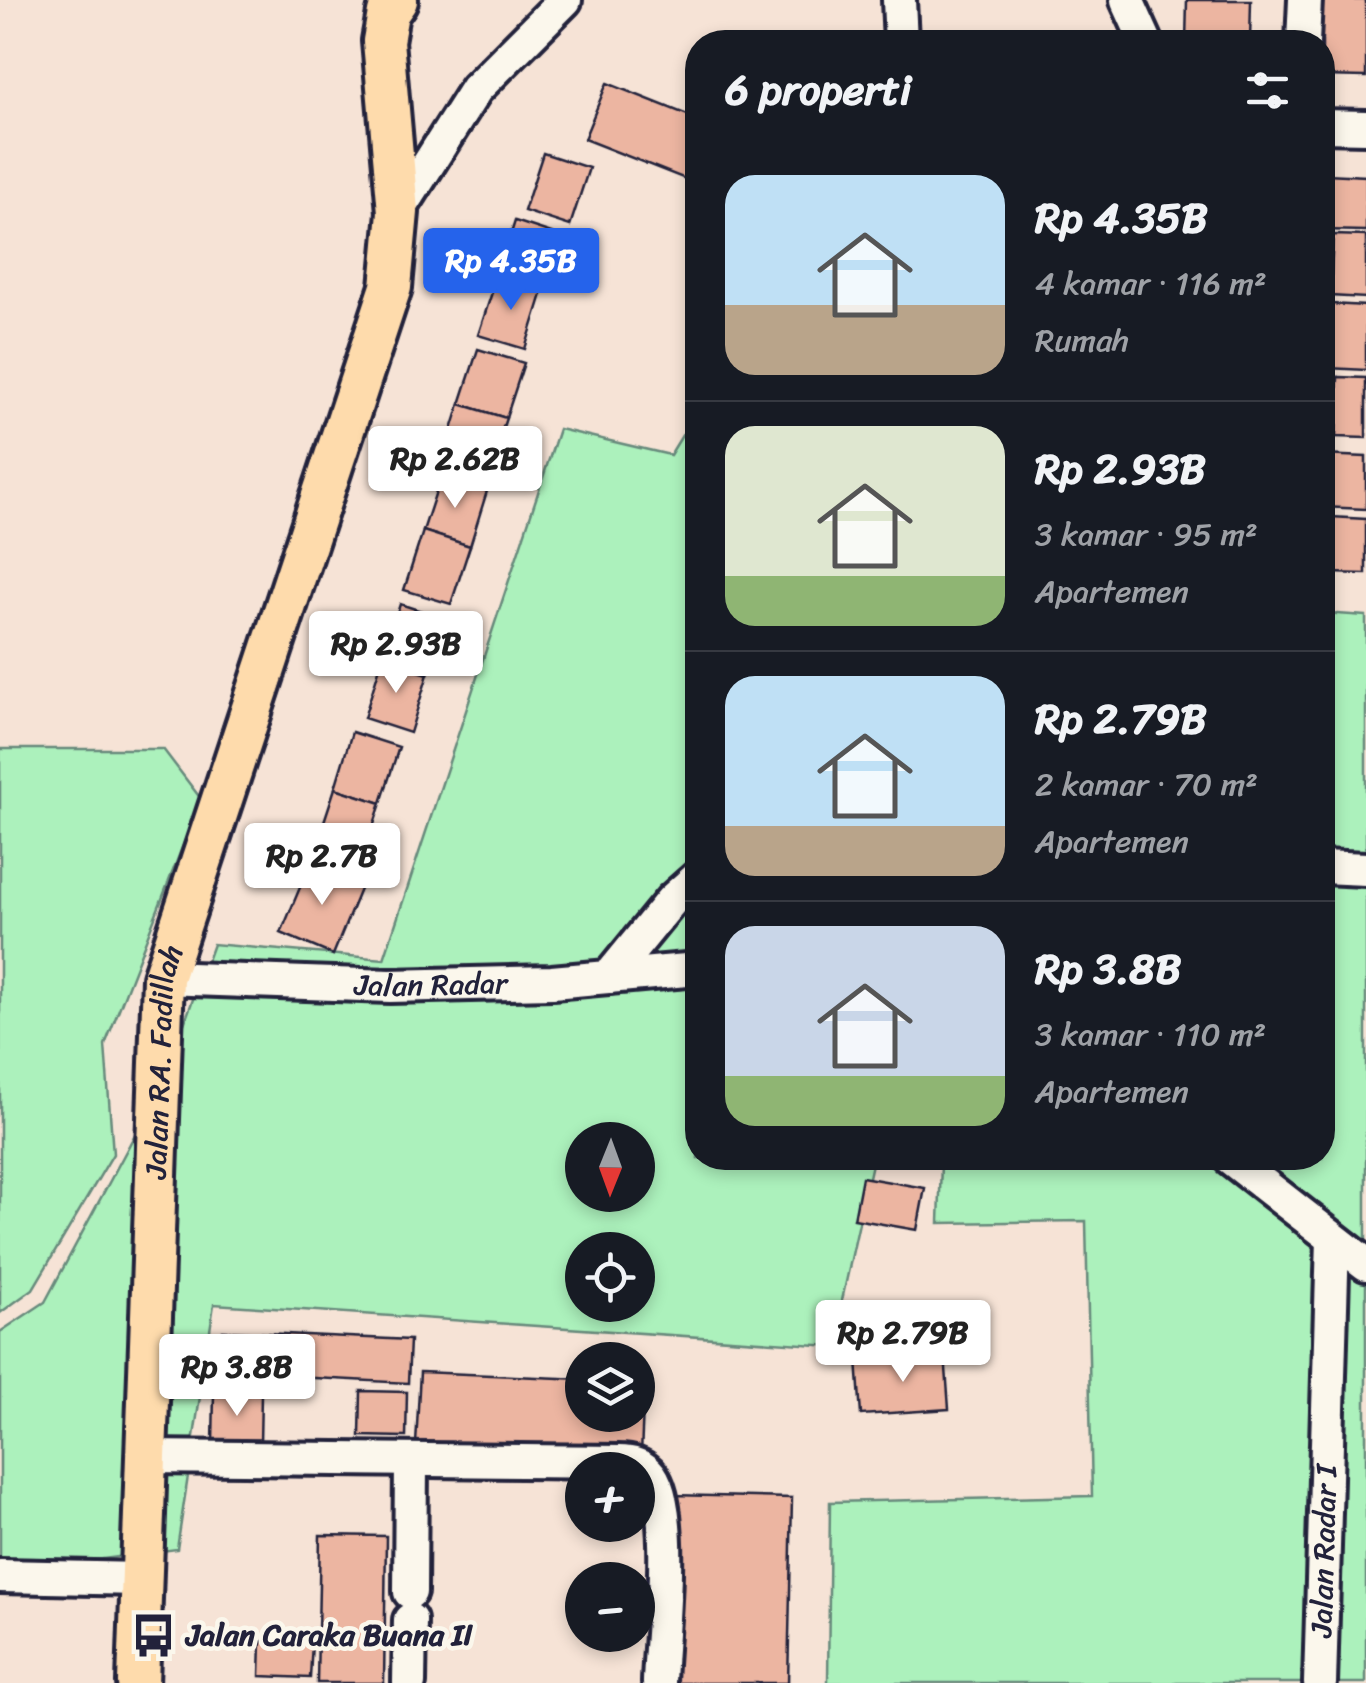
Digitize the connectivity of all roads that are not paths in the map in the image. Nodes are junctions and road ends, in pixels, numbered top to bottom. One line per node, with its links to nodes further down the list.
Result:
1 (564, 0): 11 (street)
2 (900, 0): 6 (street)
3 (1127, 0): 7 (street)
4 (1305, 0): 8 (street)
5 (393, 2): 11 (main road, Jalan RA. Fadillah)
6 (901, 30)
7 (1141, 30)
8 (1303, 30)
9 (1335, 126): 10 (street)
10 (1366, 126)
11 (398, 212): 17 (main road, Jalan RA. Fadillah)
12 (1335, 868): 13 (street)
13 (1366, 869)
14 (685, 888): 16 (street)
15 (685, 970): 16 (street, Jalan Radar)
16 (609, 977): 17 (street, Jalan Radar)
17 (163, 978): 21 (main road, Jalan RA. Fadillah)
18 (1245, 1170): 19 (street)
19 (1333, 1239): 20 (street); 28 (street, Jalan Radar I)
20 (1366, 1264)
21 (145, 1456): 22 (street); 24 (main road, Jalan RA. Fadillah)
22 (412, 1463): 26 (street); 27 (street)
23 (0, 1576): 24 (street)
24 (141, 1579): 25 (main road, Jalan RA. Fadillah)
25 (138, 1683)
26 (409, 1683)
27 (658, 1683)
28 (1320, 1683)

